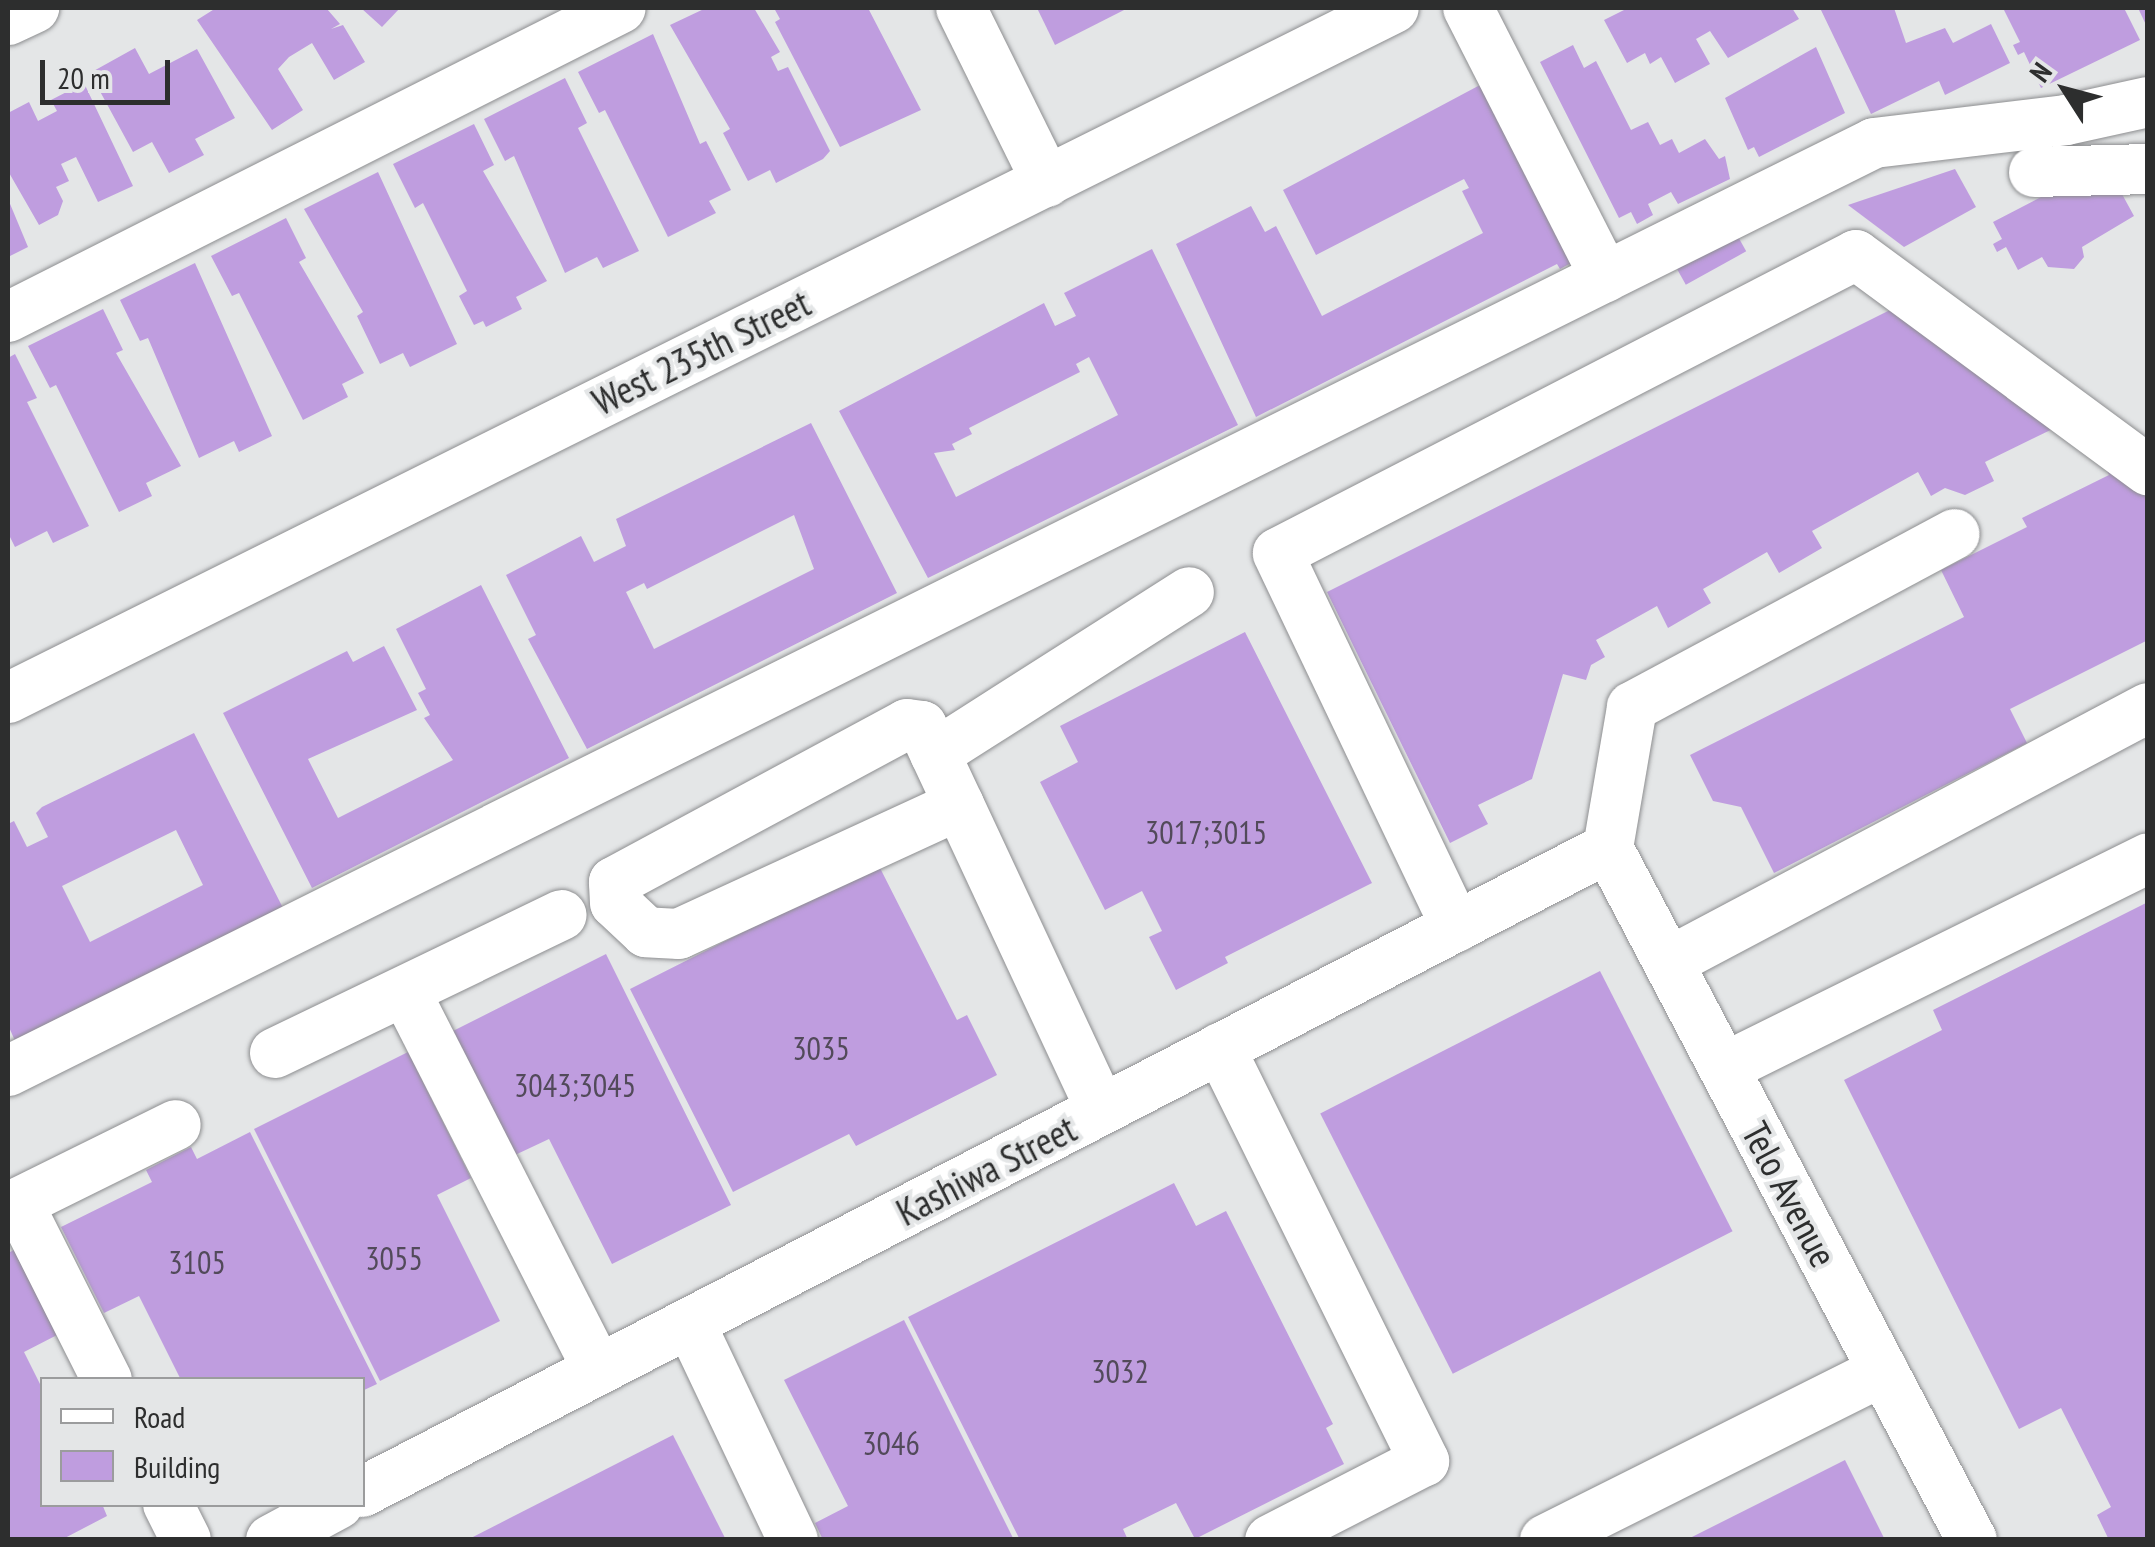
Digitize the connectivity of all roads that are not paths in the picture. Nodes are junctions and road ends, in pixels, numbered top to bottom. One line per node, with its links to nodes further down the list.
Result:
1 (34, 8): 6 (street)
2 (621, 8): 12 (street)
3 (961, 8): 10 (street)
4 (1394, 8): 10 (street, West 235th Street)
5 (1468, 8): 11 (street)
6 (8, 20)
7 (2148, 102): 11 (street)
8 (2148, 169): 9 (street)
9 (2034, 172)
10 (1047, 182): 16 (street, West 235th Street)
11 (1605, 277): 29 (street)
12 (8, 317)
13 (2148, 470): 23 (street)
14 (1954, 534): 20 (street)
15 (1190, 592): 18 (street)
16 (8, 698)
17 (2148, 708): 24 (street)
18 (921, 739): 19 (street); 19 (street)
19 (960, 805): 30 (street)
20 (1608, 848): 23 (street, Kashiwa Street); 24 (street, Telo Avenue)
21 (2148, 858): 28 (street)
22 (562, 915): 25 (street)
23 (1456, 926): 26 (street, Kashiwa Street)
24 (1669, 962): 28 (street, Telo Avenue)
25 (406, 992): 27 (street); 34 (street)
26 (1220, 1048): 30 (street, Kashiwa Street); 43 (street)
27 (276, 1053)
28 (1724, 1068): 35 (street, Telo Avenue)
29 (8, 1071)
30 (1101, 1110): 33 (street, Kashiwa Street)
31 (176, 1125): 32 (street)
32 (13, 1206): 36 (street)
33 (690, 1323): 34 (street, Kashiwa Street); 42 (street)
34 (598, 1370): 37 (street, Kashiwa Street)
35 (1883, 1371): 44 (street); 45 (street, Telo Avenue)
36 (104, 1377)
37 (365, 1499)
38 (170, 1507): 40 (street)
39 (342, 1512): 41 (street, Kashiwa Street)
40 (186, 1540)
41 (271, 1540)
42 (793, 1540)
43 (1270, 1540)
44 (1545, 1540)
45 (1972, 1540)

